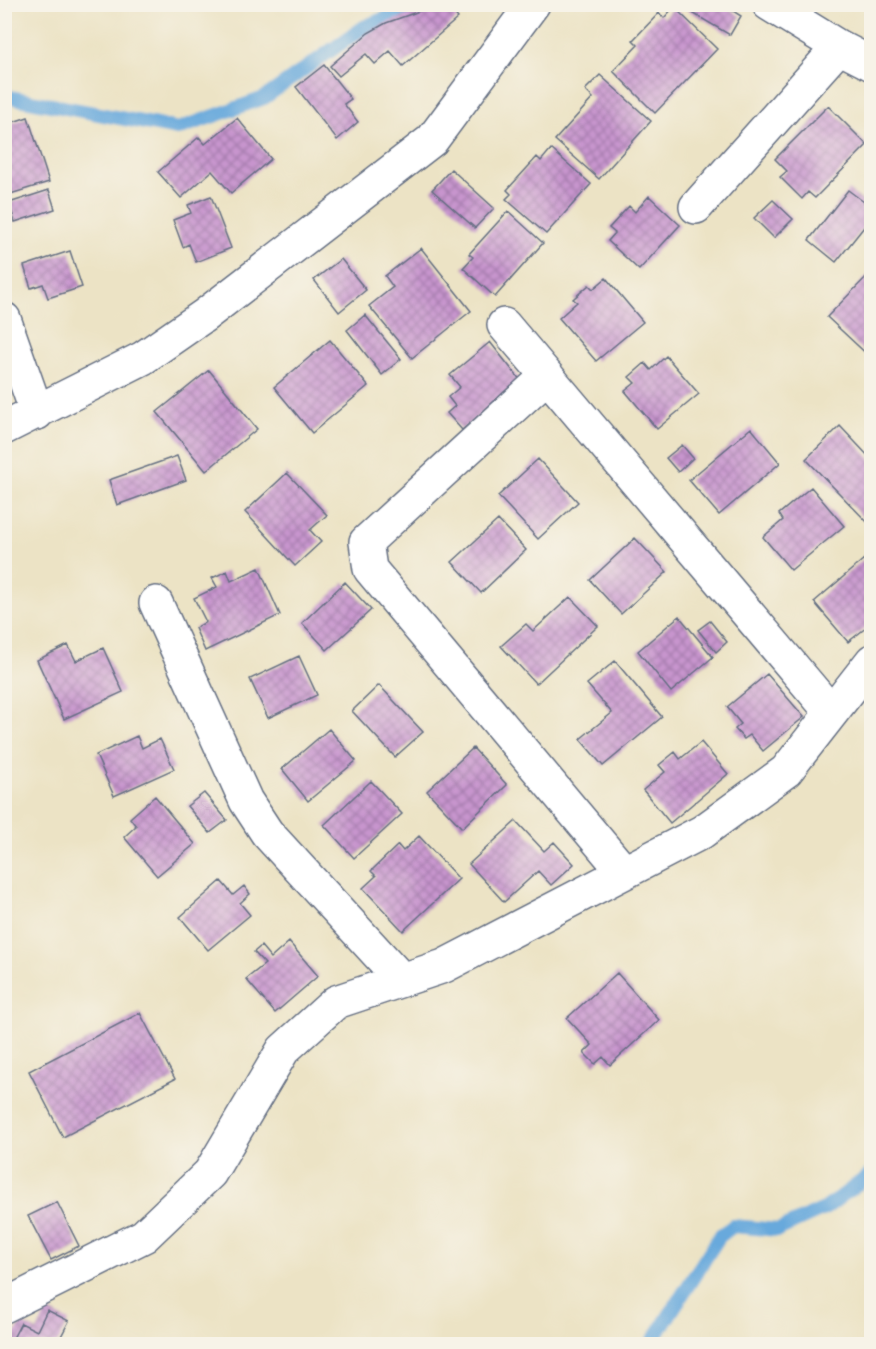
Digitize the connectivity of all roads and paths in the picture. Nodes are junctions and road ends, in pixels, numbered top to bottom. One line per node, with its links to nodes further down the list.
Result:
1 (533, 4): 9 (street)
2 (769, 4): 3 (street)
3 (839, 47): 4 (street); 5 (street)
4 (872, 64)
5 (696, 207)
6 (4, 319): 9 (street)
7 (504, 325): 8 (street)
8 (548, 376): 13 (street); 14 (street)
9 (37, 413): 10 (street)
10 (4, 428)
11 (156, 603): 15 (street)
12 (872, 661): 13 (street)
13 (831, 712): 14 (street)
14 (624, 872): 15 (street)
15 (402, 980): 16 (street)
16 (4, 1306)

